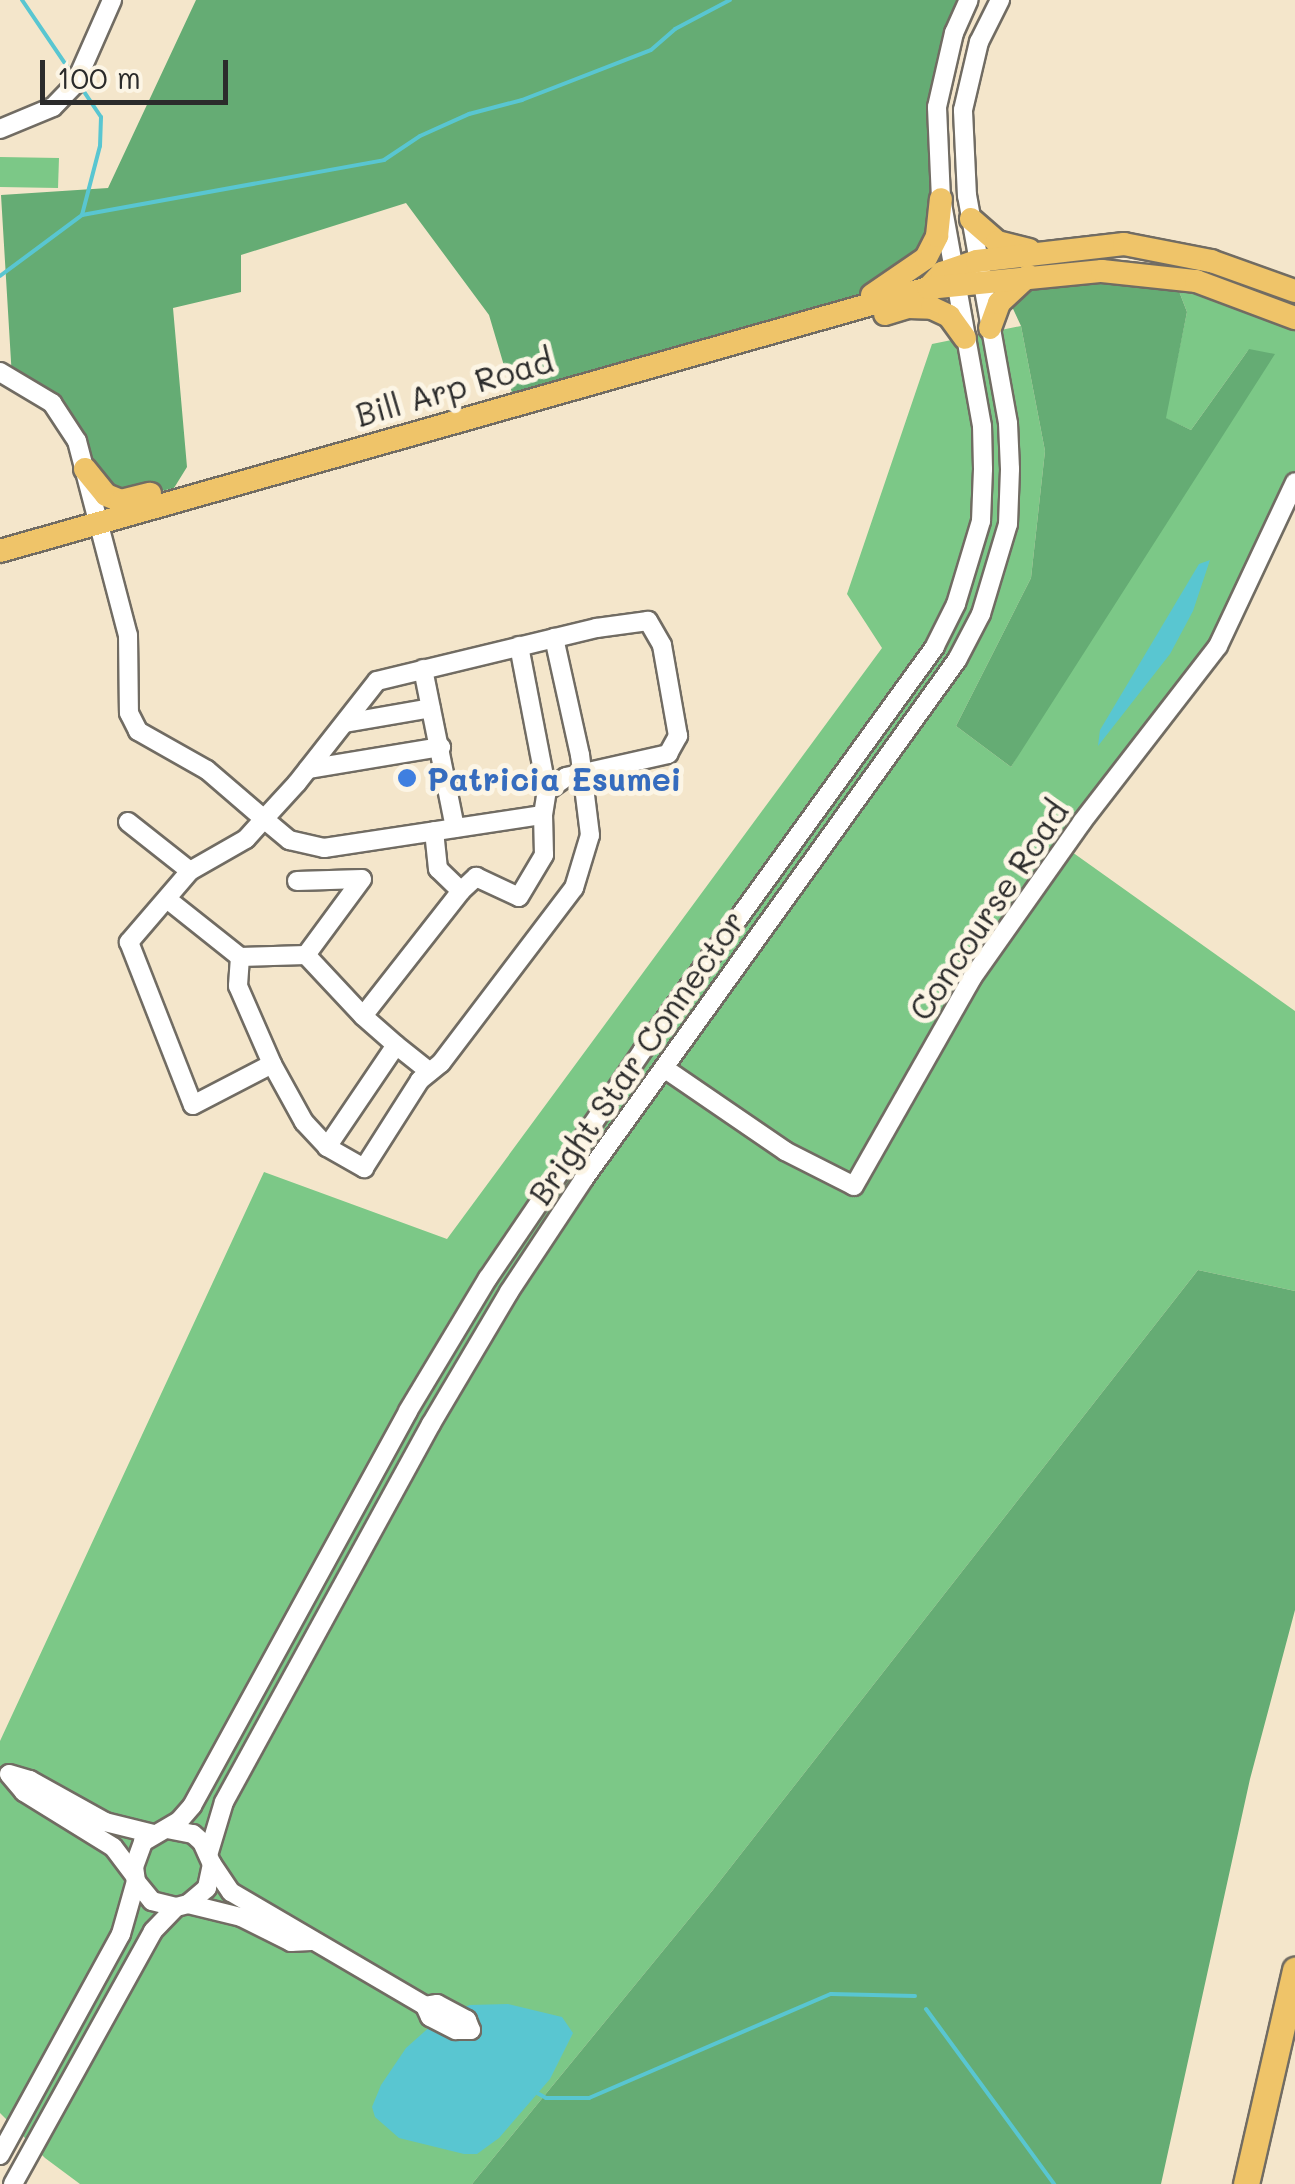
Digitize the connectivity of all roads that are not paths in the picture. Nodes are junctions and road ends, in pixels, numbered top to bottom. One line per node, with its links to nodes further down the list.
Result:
1 (112, 0): 4 (street)
2 (969, 0): 5 (street, Bright Star Connector)
3 (1000, 0): 6 (street, Bright Star Connector)
4 (0, 128)
5 (941, 200): 10 (street, Bright Star Connector); 12 (main road)
6 (971, 219): 7 (main road); 8 (street, Bright Star Connector)
7 (1052, 252): 8 (main road, Bill Arp Road); 11 (main road, Bill Arp Road)
8 (980, 270): 9 (main road, Bill Arp Road); 10 (main road, Bill Arp Road); 14 (street, Bright Star Connector)
9 (1028, 276): 13 (main road, Bill Arp Road); 14 (main road)
10 (955, 278): 12 (main road, Bill Arp Road); 16 (street, Bright Star Connector)
11 (1295, 291)
12 (856, 307): 15 (main road, Bill Arp Road)
13 (1295, 318)
14 (990, 328): 46 (street, Bright Star Connector)
15 (760, 335): 16 (main road); 20 (main road, Bill Arp Road)
16 (965, 338): 50 (street, Bright Star Connector)
17 (0, 372): 18 (street)
18 (85, 469): 20 (main road); 21 (street)
19 (1295, 482): 46 (street, Concourse Road)
20 (202, 495): 21 (main road, Bill Arp Road)
21 (101, 523): 22 (main road, Bill Arp Road); 33 (street)
22 (0, 551)
23 (554, 638): 24 (street); 30 (street); 30 (street)
24 (519, 646): 25 (street); 31 (street)
25 (423, 669): 26 (street); 27 (street)
26 (431, 708): 27 (street); 28 (street)
27 (345, 723): 29 (street)
28 (441, 747): 29 (street); 35 (street)
29 (308, 768): 33 (street)
30 (582, 774): 31 (street); 47 (street)
31 (547, 790): 32 (street)
32 (542, 815): 35 (street); 39 (street)
33 (264, 818): 36 (street); 37 (street)
34 (128, 822): 37 (street)
35 (455, 828): 36 (street)
36 (434, 831): 39 (street)
37 (190, 871): 40 (street)
38 (297, 881): 41 (street)
39 (460, 891): 43 (street)
40 (167, 898): 42 (street); 45 (street)
41 (306, 955): 42 (street); 43 (street)
42 (240, 957): 45 (street)
43 (363, 1016): 44 (street)
44 (396, 1044): 47 (street); 48 (street)
45 (272, 1064): 48 (street)
46 (664, 1068): 51 (street, Bright Star Connector)
47 (430, 1072): 48 (street)
48 (327, 1147)
49 (4, 1770): 50 (street); 52 (street)
50 (160, 1832): 51 (street); 52 (street)
51 (210, 1858): 53 (street); 54 (street)
52 (135, 1878): 53 (street); 57 (street)
53 (182, 1906): 54 (street); 58 (street)
54 (310, 1941): 56 (street)
55 (1295, 1970): 59 (highway)
56 (478, 2033)
57 (0, 2154)
58 (13, 2184)
59 (1246, 2184)

